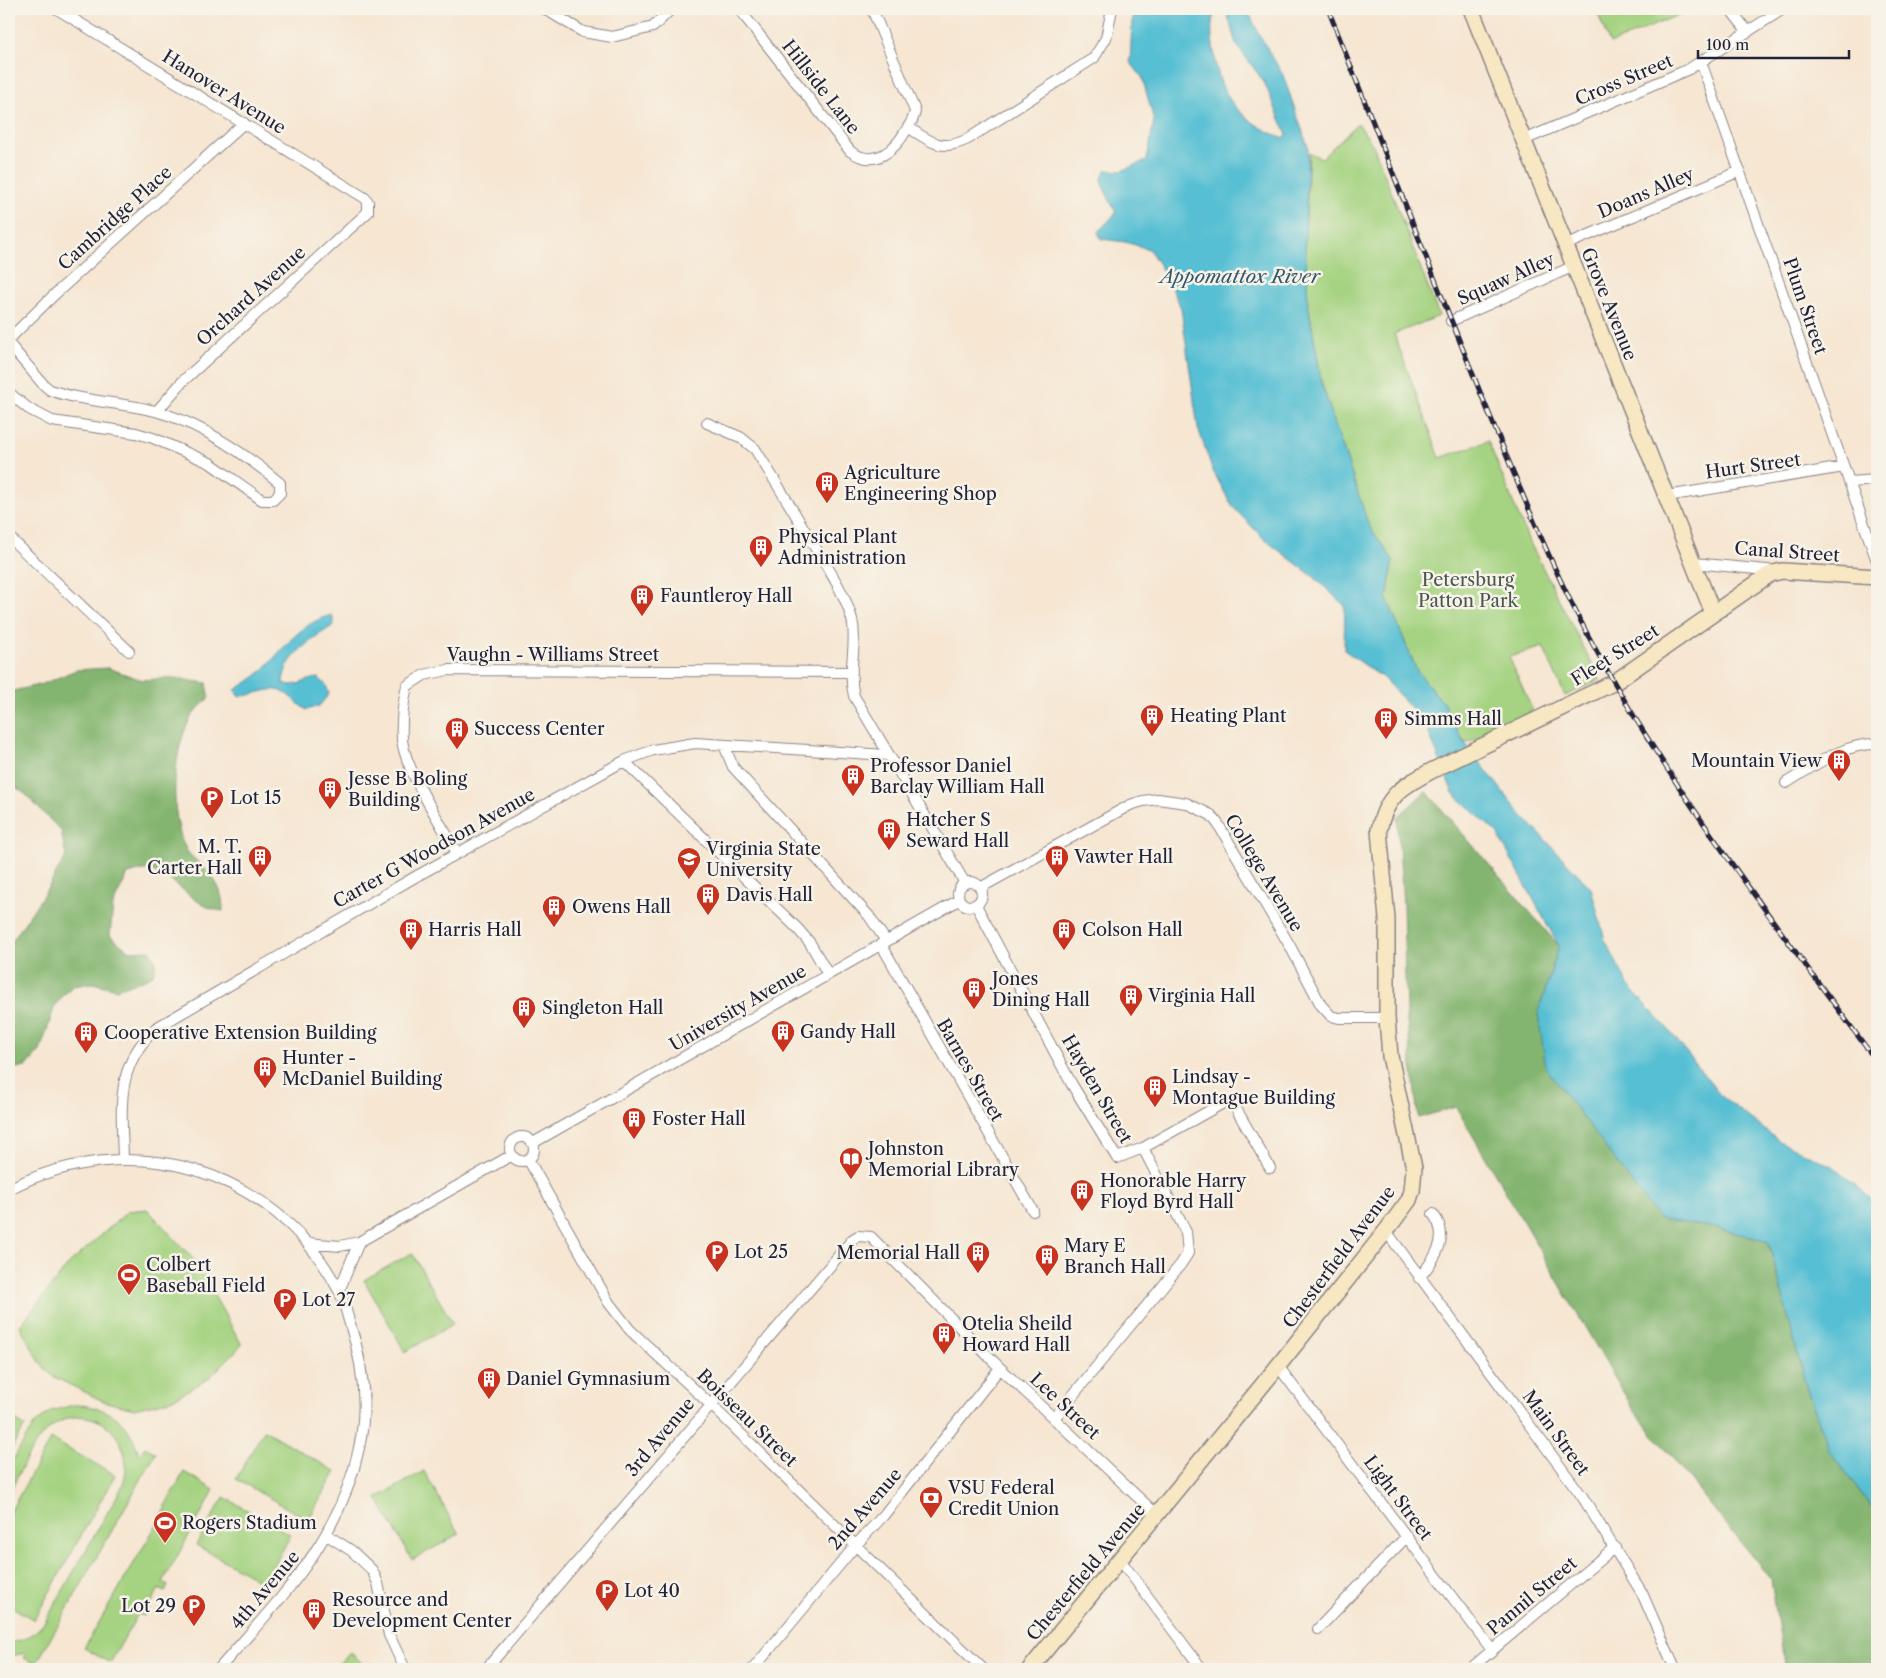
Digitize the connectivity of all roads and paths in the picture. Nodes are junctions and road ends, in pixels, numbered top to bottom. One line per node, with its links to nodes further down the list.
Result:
1 (57, 9): 12 (street, Hanover Avenue)
2 (545, 9): 3 (street)
3 (671, 9)
4 (739, 9): 13 (street, Hillside Lane)
5 (872, 9): 13 (street)
6 (1112, 9): 13 (street)
7 (1471, 9): 14 (main road, Grove Avenue)
8 (1730, 9): 10 (street)
9 (1783, 9): 10 (street, Cross Street)
10 (1748, 32): 11 (street, Cross Street)
11 (1701, 62): 14 (street, Cross Street); 15 (street, Plum Street)
12 (244, 124): 16 (street, Hanover Avenue); 20 (street, Cambridge Place)
13 (908, 127)
14 (1524, 140): 17 (main road, Grove Avenue)
15 (1740, 171): 17 (street, Doans Alley); 25 (street, Plum Street)
16 (369, 207): 23 (street, Orchard Avenue)
17 (1565, 245): 18 (main road, Grove Avenue)
18 (1574, 266): 19 (street, Squaw Alley); 28 (main road, Grove Avenue)
19 (1451, 321)
20 (9, 339)
21 (9, 344): 23 (street)
22 (9, 393): 23 (street)
23 (157, 411)
24 (707, 423): 36 (street)
25 (1844, 467): 27 (street, Plum Street); 28 (street, Hurt Street)
26 (1877, 480): 27 (street)
27 (1849, 482): 30 (street, Plum Street)
28 (1667, 496): 31 (main road, Grove Avenue)
29 (9, 537): 35 (street)
30 (1877, 561)
31 (1694, 563): 32 (street, Canal Street); 34 (main road, Grove Avenue)
32 (1782, 571): 33 (main road, Canal Street); 34 (main road, Fleet Street)
33 (1877, 577)
34 (1714, 613): 41 (main road, Fleet Street)
35 (129, 651)
36 (852, 672): 39 (street); 43 (street, Vaughn - Williams Street)
37 (1877, 744): 42 (street)
38 (724, 745): 39 (street, Carter G Woodson Avenue); 40 (street, Carter G Woodson Avenue); 48 (street, Barnes Street)
39 (887, 755): 44 (street)
40 (624, 761): 43 (street, Carter G Woodson Avenue); 49 (street)
41 (1433, 770): 50 (main road, Chesterfield Avenue)
42 (1786, 782)
43 (457, 853): 54 (street, Carter G Woodson Avenue)
44 (965, 884): 45 (street); 46 (street)
45 (980, 888): 47 (street); 50 (street, College Avenue)
46 (959, 900): 47 (street); 48 (street, University Avenue)
47 (976, 905): 52 (street, Hayden Street)
48 (884, 943): 49 (street, University Avenue); 58 (street, Barnes Street)
49 (828, 974): 51 (street, University Avenue)
50 (1387, 1018): 60 (main road, Chesterfield Avenue)
51 (533, 1143): 53 (street, University Avenue); 55 (street)
52 (1143, 1148): 56 (street); 69 (street, Hayden Street)
53 (512, 1155): 55 (street); 62 (street, University Avenue)
54 (123, 1160): 57 (street, 4th Avenue); 63 (street, 4th Avenue)
55 (528, 1160): 68 (street, Boisseau Street)
56 (1270, 1168)
57 (9, 1189)
58 (1032, 1211)
59 (1433, 1214): 64 (street)
60 (1386, 1231): 64 (street, Main Street); 66 (main road, Chesterfield Avenue)
61 (865, 1236): 67 (street, Lee Street); 68 (street, 3rd Avenue)
62 (359, 1242): 63 (street, University Avenue); 65 (street)
63 (308, 1243): 65 (street, 4th Avenue)
64 (1419, 1278): 74 (street, Main Street)
65 (340, 1291): 71 (street, 4th Avenue)
66 (1278, 1366): 70 (main road, Chesterfield Avenue); 72 (street, Light Street)
67 (1000, 1368): 69 (street, Lee Street); 73 (street, 2nd Avenue)
68 (710, 1404): 73 (street, Boisseau Street); 80 (street, 3rd Avenue)
69 (1055, 1417): 70 (street, Lee Street)
70 (1157, 1515): 75 (main road, Chesterfield Avenue)
71 (327, 1535): 78 (street, 4th Avenue); 79 (street)
72 (1407, 1536): 76 (street); 77 (street, Light Street)
73 (856, 1545): 81 (street, 2nd Avenue); 82 (street, Boisseau Street)
74 (1615, 1547): 77 (street, Pannil Street); 86 (street, Main Street)
75 (1121, 1560): 83 (main road, Chesterfield Avenue); 84 (street)
76 (1318, 1628)
77 (1492, 1650): 85 (street, Pannil Street)
78 (219, 1669)
79 (405, 1669)
80 (486, 1669)
81 (753, 1669)
82 (983, 1669)
83 (1030, 1669)
84 (1202, 1669)
85 (1470, 1669)
86 (1675, 1669)

